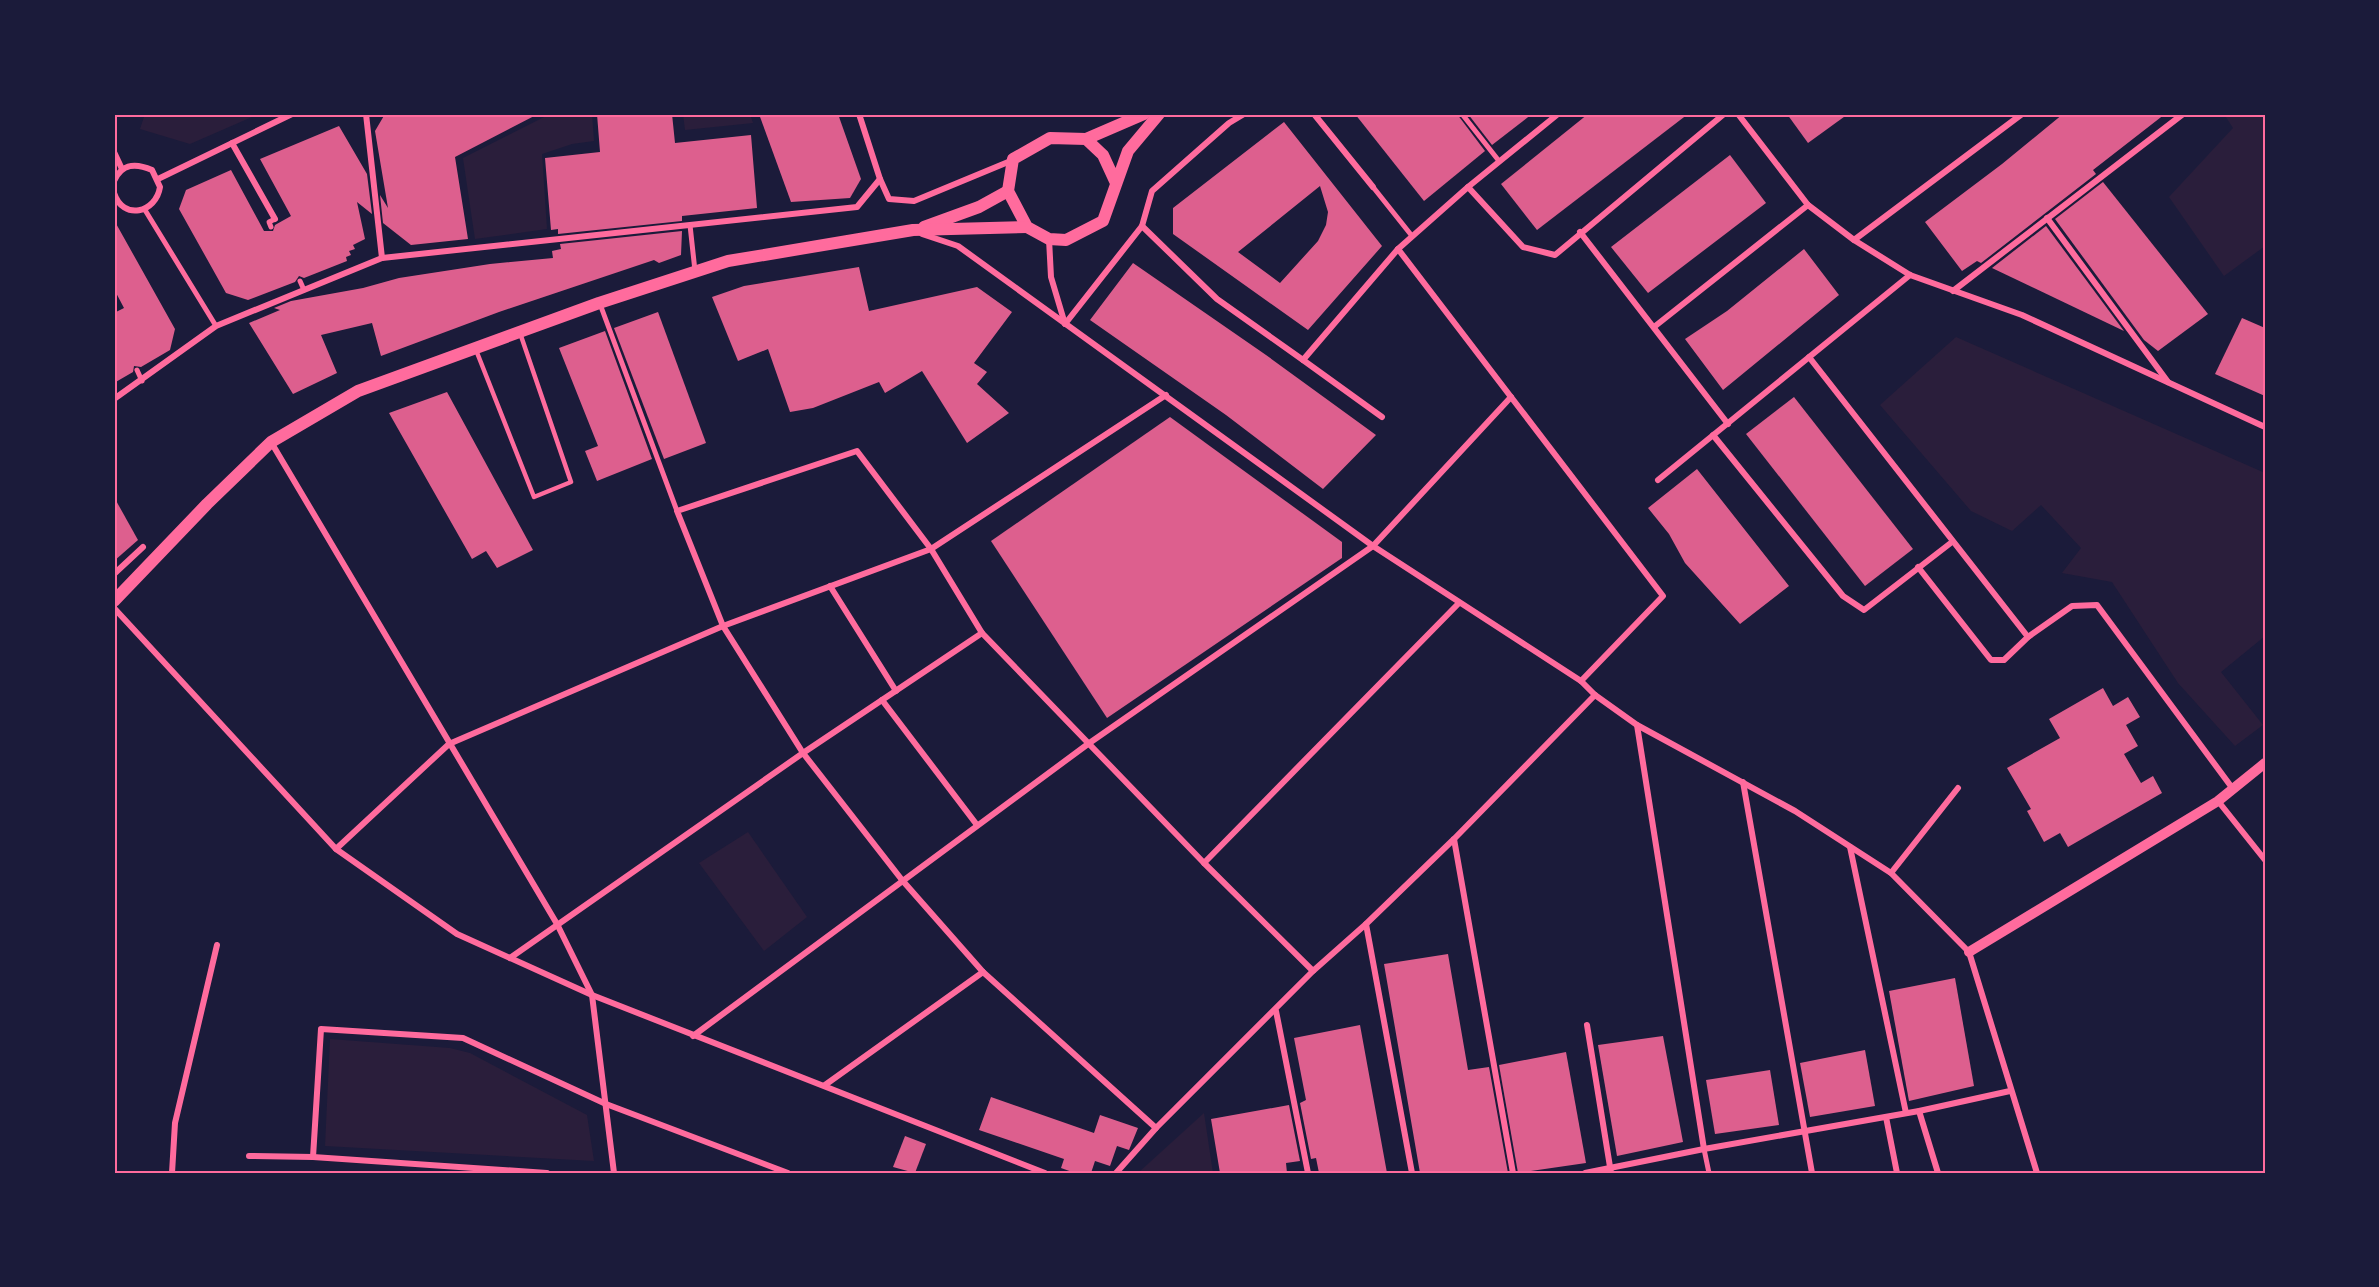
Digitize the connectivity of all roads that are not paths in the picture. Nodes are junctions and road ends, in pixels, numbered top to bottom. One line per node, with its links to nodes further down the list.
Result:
1 (292, 114): 15 (street)
2 (366, 114): 42 (street)
3 (859, 114): 21 (street)
4 (1144, 114): 14 (main road)
5 (1159, 114): 23 (main road)
6 (1244, 114): 33 (street)
7 (1314, 114): 24 (street)
8 (1462, 114): 18 (street)
9 (1558, 114): 18 (street)
10 (1724, 114): 37 (street)
11 (1738, 114): 28 (street)
12 (2022, 114): 40 (street)
13 (2182, 114): 30 (street)
14 (1086, 139): 17 (main road); 23 (main road)
15 (232, 143): 20 (street); 31 (street)
16 (114, 152): 19 (street)
17 (1013, 159): 21 (street); 26 (main road)
18 (1499, 161): 25 (street)
19 (122, 169): 20 (street); 22 (street)
20 (158, 179): 29 (street)
21 (880, 179): 32 (street)
22 (114, 181)
23 (1115, 182): 39 (main road)
24 (1372, 187): 38 (street)
25 (1468, 187): 37 (street); 38 (street)
26 (1008, 191): 35 (main road); 36 (main road)
27 (115, 198): 29 (street)
28 (1808, 205): 40 (street); 51 (street)
29 (145, 210): 50 (street)
30 (2047, 218): 47 (street); 58 (street)
31 (274, 219): 34 (street)
32 (690, 225): 42 (street); 43 (street)
33 (1142, 226): 49 (street); 55 (street)
34 (271, 227)
35 (1027, 227): 36 (main road); 39 (main road)
36 (913, 231): 43 (main road); 49 (street)
37 (1580, 232): 51 (street)
38 (1412, 237): 41 (street)
39 (1049, 239): 49 (street)
40 (1854, 240): 44 (street)
41 (1398, 249): 55 (street); 60 (street)
42 (382, 258): 46 (street)
43 (695, 272): 48 (main road)
44 (1910, 275): 47 (street); 54 (street)
45 (300, 281): 46 (street)
46 (304, 290): 50 (street)
47 (1953, 291): 58 (street)
48 (599, 303): 52 (main road); 68 (street)
49 (1065, 324): 59 (street)
50 (216, 326): 57 (street)
51 (1654, 327): 63 (street)
52 (520, 332): 53 (main road); 53 (lane)
53 (475, 348): 66 (main road)
54 (1809, 357): 63 (street); 69 (street)
55 (1303, 360): 62 (street)
56 (137, 369): 57 (street)
57 (142, 381): 61 (street)
58 (2169, 383): 64 (street)
59 (1166, 395): 70 (street); 72 (street)
60 (1511, 397): 70 (street); 82 (street)
61 (114, 399)
62 (1382, 417)
63 (1728, 424): 65 (street)
64 (2265, 427)
65 (1713, 435): 67 (street); 73 (street)
66 (271, 442): 76 (main road); 87 (street)
67 (1658, 480)
68 (677, 511): 72 (street); 79 (street)
69 (1952, 542): 73 (street); 81 (street)
70 (1373, 546): 77 (street); 88 (street)
71 (143, 547): 74 (street)
72 (931, 549): 75 (street); 80 (street)
73 (1918, 567): 81 (street)
74 (114, 574)
75 (830, 586): 79 (street); 83 (street)
76 (114, 602)
77 (1458, 604): 82 (street); 100 (street)
78 (114, 608): 98 (street)
79 (723, 626): 87 (street); 89 (street)
80 (982, 633): 83 (street); 88 (street)
81 (2028, 638): 93 (street)
82 (1581, 681): 84 (street)
83 (896, 691): 85 (street)
84 (1595, 695): 86 (street); 96 (street)
85 (882, 700): 89 (street); 95 (street)
86 (1637, 725): 91 (street); 122 (street)
87 (449, 744): 98 (street); 103 (street)
88 (1088, 744): 95 (street); 100 (street)
89 (804, 753): 102 (street); 103 (street)
90 (2265, 763): 93 (street)
91 (1743, 782): 97 (street); 121 (street)
92 (1958, 788): 101 (street)
93 (2233, 789): 94 (street)
94 (2218, 801): 99 (street); 106 (street)
95 (977, 825): 102 (street)
96 (1454, 839): 104 (street); 134 (street)
97 (1850, 846): 101 (street); 118 (street)
98 (336, 849): 107 (street)
99 (2265, 860)
100 (1204, 863): 108 (street)
101 (1891, 873): 106 (street)
102 (902, 880): 109 (street); 113 (street)
103 (557, 924): 107 (street); 110 (street)
104 (1366, 924): 108 (street); 133 (street)
105 (217, 945): 126 (street)
106 (1969, 952): 115 (street)
107 (510, 958): 110 (street)
108 (1313, 970): 111 (street)
109 (983, 972): 114 (street); 120 (street)
110 (592, 995): 113 (street); 116 (street)
111 (1276, 1011): 120 (street); 132 (street)
112 (1587, 1024): 125 (street)
113 (693, 1036): 114 (street)
114 (825, 1085): 130 (street)
115 (2010, 1091): 117 (street); 140 (street)
116 (606, 1104): 124 (street); 128 (street); 129 (street)
117 (1919, 1111): 118 (street); 139 (street)
118 (1906, 1113): 119 (street)
119 (1886, 1117): 121 (street); 138 (street)
120 (1156, 1128): 131 (street)
121 (1804, 1131): 122 (street); 137 (street)
122 (1704, 1149): 125 (street); 136 (street)
123 (249, 1156): 124 (street)
124 (313, 1157): 127 (street)
125 (1611, 1171): 135 (street)
126 (172, 1173)
127 (547, 1173)
128 (614, 1173)
129 (788, 1173)
130 (1045, 1173)
131 (1116, 1173)
132 (1308, 1173)
133 (1412, 1173)
134 (1513, 1173)
135 (1585, 1173)
136 (1709, 1173)
137 (1812, 1173)
138 (1897, 1173)
139 (1938, 1173)
140 (2037, 1173)

